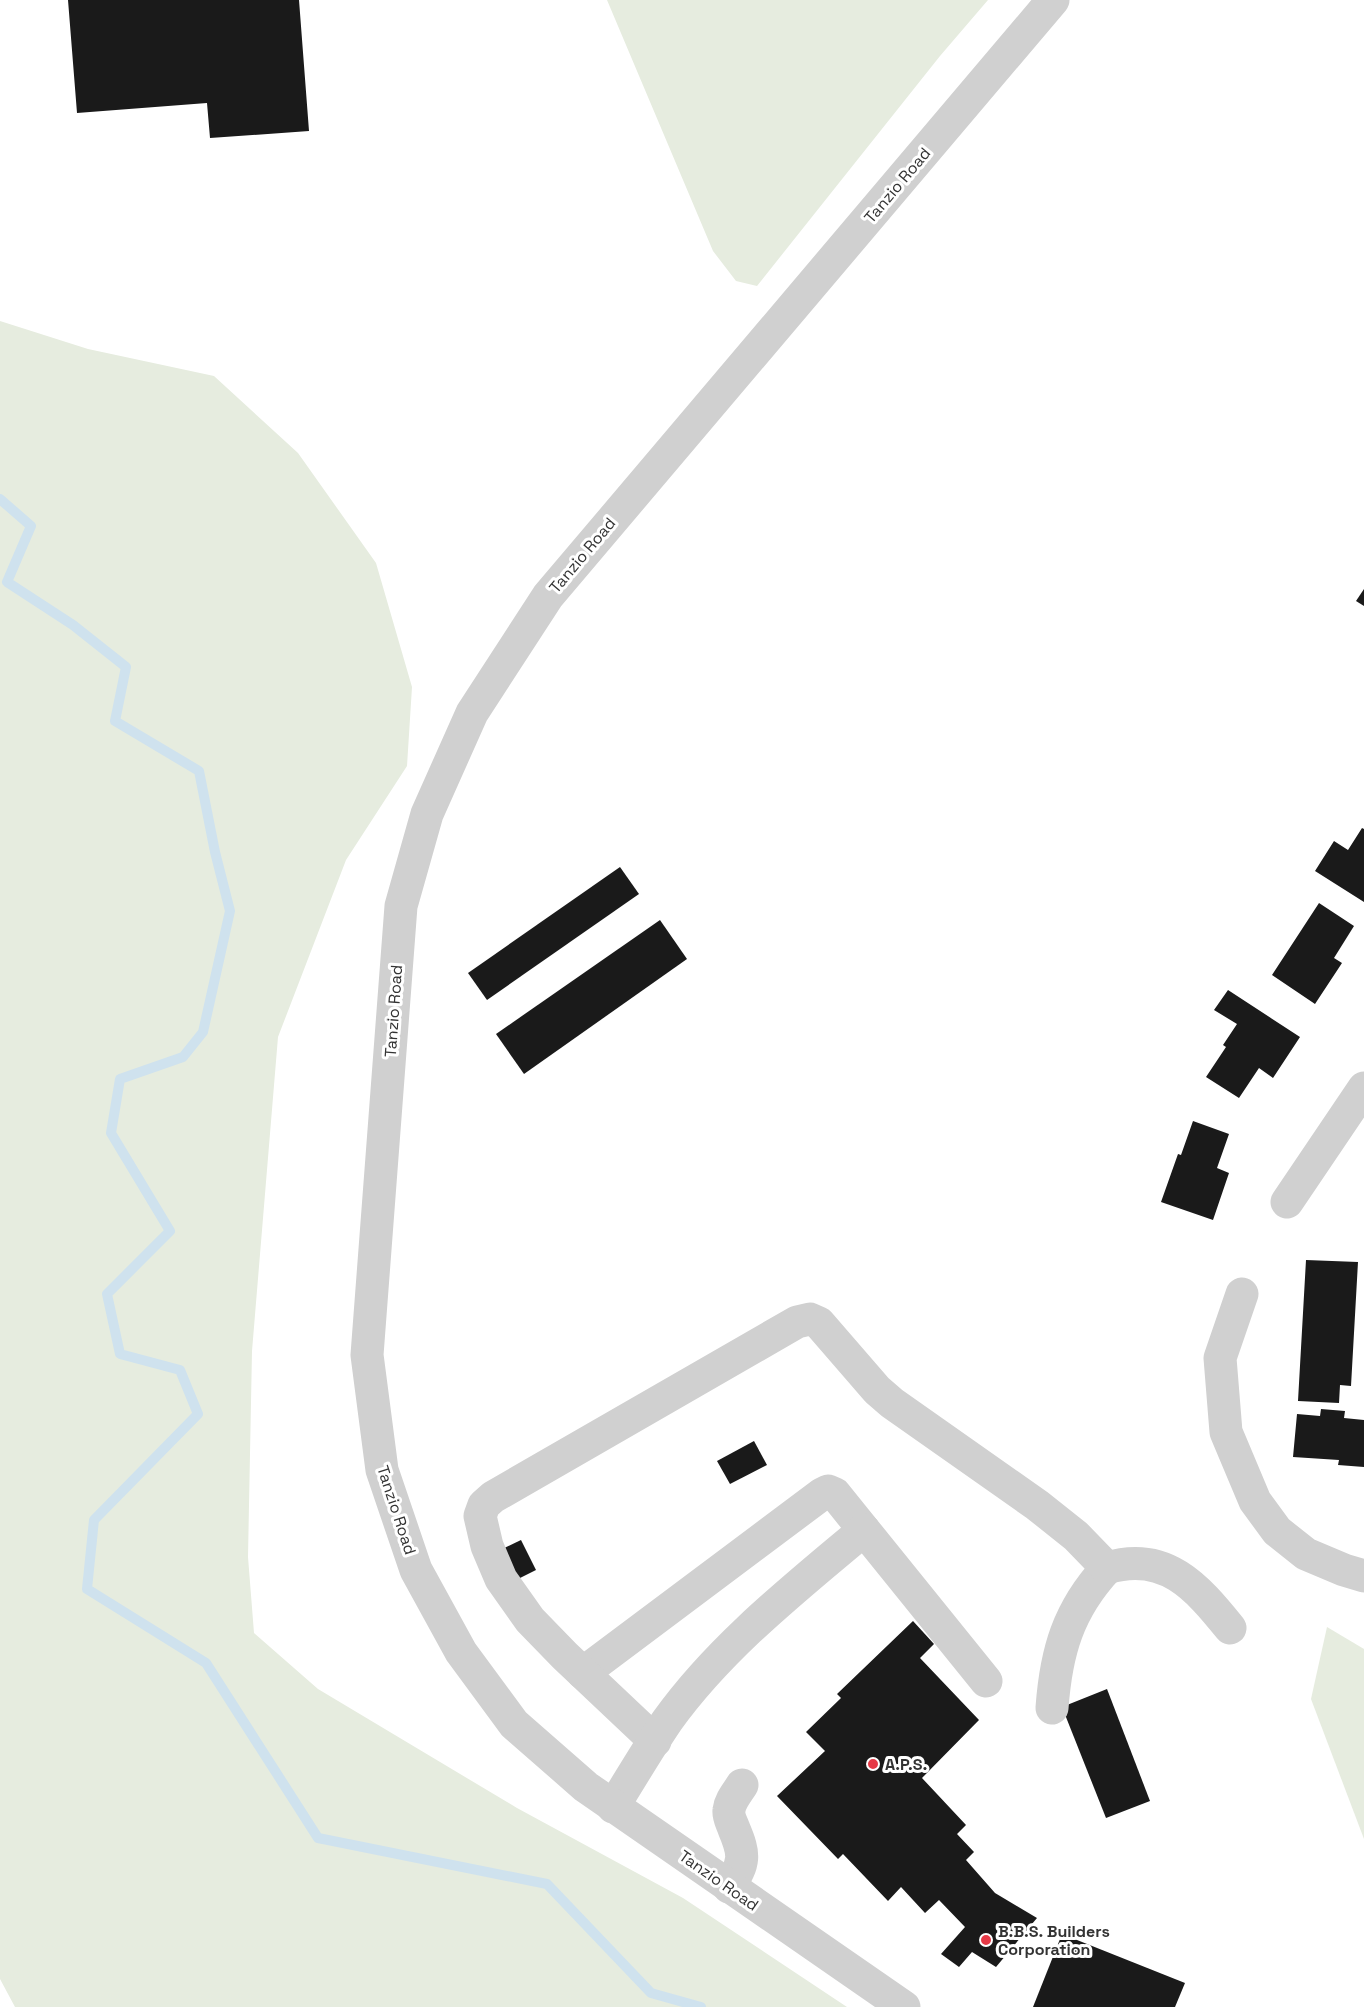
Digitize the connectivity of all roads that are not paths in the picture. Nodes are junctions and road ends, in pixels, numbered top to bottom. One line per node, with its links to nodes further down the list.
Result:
1 (1053, 0): 14 (street, Tanzio Road)
2 (1364, 1088): 3 (street)
3 (1287, 1202)
4 (1242, 1294): 7 (street)
5 (864, 1530): 9 (street); 10 (street); 12 (street)
6 (1107, 1568): 8 (street); 9 (street); 11 (street)
7 (1364, 1576)
8 (1230, 1628)
9 (583, 1673): 12 (street)
10 (986, 1681)
11 (1052, 1708)
12 (655, 1741): 14 (street)
13 (742, 1785): 15 (street)
14 (614, 1807): 15 (street, Tanzio Road)
15 (729, 1887): 16 (street, Tanzio Road)
16 (904, 2007)

